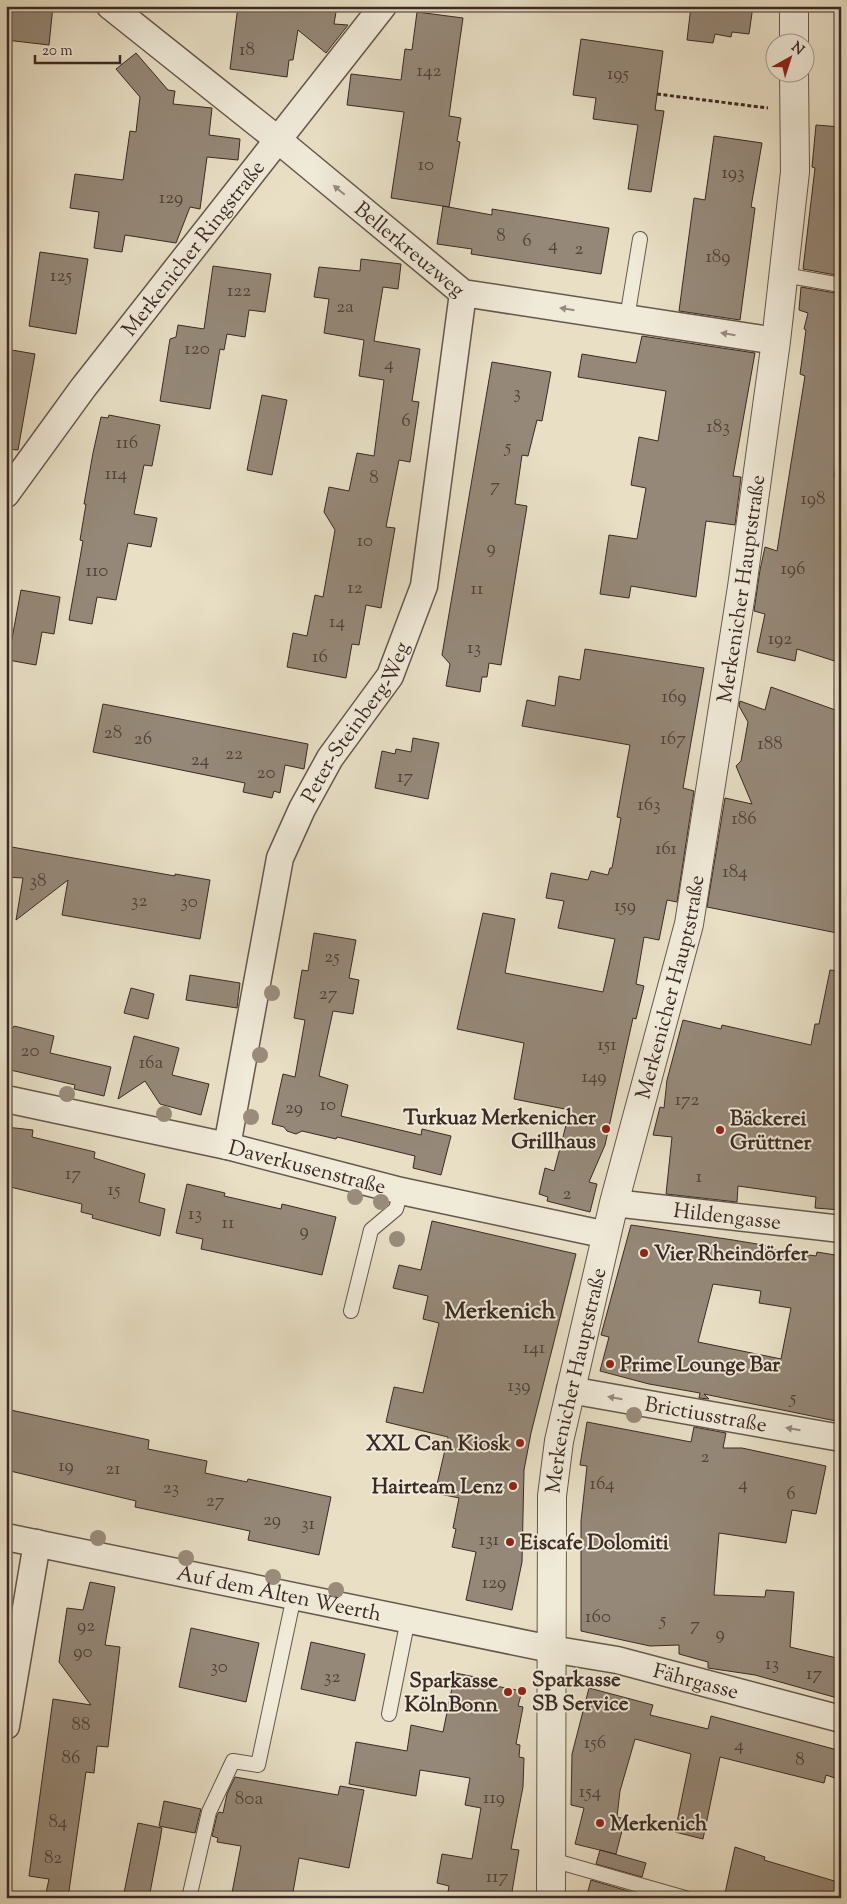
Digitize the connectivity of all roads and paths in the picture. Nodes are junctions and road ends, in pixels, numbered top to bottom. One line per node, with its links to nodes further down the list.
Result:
1 (110, 6): 8 (street, Bellerkreuzweg)
2 (383, 6): 8 (street, Merkenicher Ringstraße)
3 (794, 6): 4 (street)
4 (794, 32)
5 (794, 82): 7 (street, Merkenicher Hauptstraße)
6 (657, 94): 7 (path)
7 (794, 111): 10 (street, Merkenicher Hauptstraße)
8 (277, 139): 12 (street, Bellerkreuzweg, one-way to 8); 15 (street, Merkenicher Ringstraße)
9 (640, 239): 13 (lane)
10 (784, 275): 11 (lane); 14 (street, Merkenicher Hauptstraße)
11 (841, 285)
12 (463, 293): 13 (street, Bellerkreuzweg, one-way to 12); 17 (street, Peter-Steinberg-Weg)
13 (627, 318): 14 (street, Bellerkreuzweg, one-way to 13)
14 (776, 341): 19 (street, Merkenicher Hauptstraße)
15 (6, 494)
16 (6, 1099): 17 (street, Daverkusenstraße)
17 (227, 1146): 18 (street, Daverkusenstraße)
18 (401, 1190): 21 (street, Daverkusenstraße); 22 (lane)
19 (614, 1203): 20 (street, Hildengasse); 21 (street, Merkenicher Hauptstraße)
20 (841, 1229)
21 (607, 1235): 23 (street, Merkenicher Hauptstraße)
22 (351, 1312)
23 (570, 1390): 24 (street, Brictiusstraße, one-way to 23); 29 (street, Merkenicher Hauptstraße)
24 (841, 1438)
25 (6, 1537): 26 (street, Auf dem Alten Weerth)
26 (37, 1544): 27 (street, Auf dem Alten Weerth); 32 (street)
27 (294, 1596): 28 (street, Auf dem Alten Weerth); 34 (lane)
28 (408, 1619): 29 (street, Auf dem Alten Weerth); 30 (lane)
29 (551, 1649): 31 (street, Fährgasse); 33 (street, Merkenicher Hauptstraße)
30 (389, 1714)
31 (841, 1718)
32 (6, 1726)
33 (552, 1860): 35 (street, Merkenicher Hauptstraße); 36 (lane)
34 (189, 1898)
35 (551, 1898)
36 (685, 1898)

